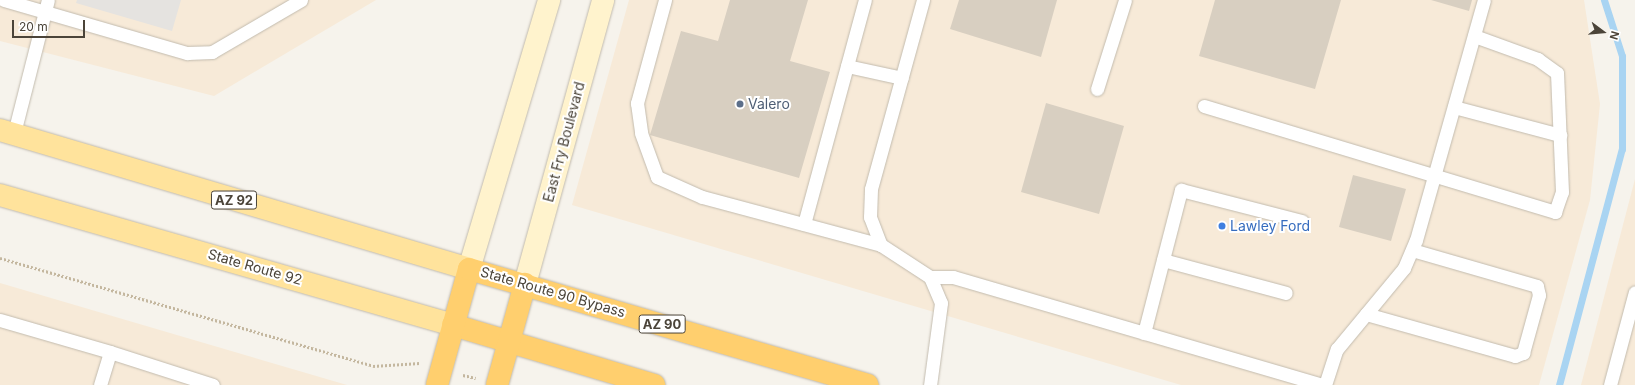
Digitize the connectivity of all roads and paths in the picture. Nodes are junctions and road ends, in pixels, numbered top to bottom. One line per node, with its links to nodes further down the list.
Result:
1 (4, 0): 10 (lane)
2 (301, 0): 10 (lane)
3 (549, 0): 27 (main road)
4 (603, 0): 29 (main road, East Fry Boulevard)
5 (665, 0): 22 (lane)
6 (865, 0): 12 (lane)
7 (923, 0): 13 (lane)
8 (1125, 0): 14 (lane)
9 (1484, 0): 11 (lane)
10 (46, 6): 17 (lane)
11 (1474, 36): 16 (lane); 18 (lane)
12 (847, 66): 13 (lane); 22 (lane)
13 (902, 78): 23 (lane)
14 (1097, 89)
15 (1204, 106): 19 (lane)
16 (1454, 106): 18 (lane); 19 (lane)
17 (7, 131): 27 (main road, AZ 92)
18 (1560, 135): 19 (lane)
19 (1433, 177): 24 (lane)
20 (0, 195): 34 (main road, State Route 92)
21 (1302, 221): 26 (lane)
22 (804, 224): 23 (lane)
23 (881, 245): 28 (lane)
24 (1412, 250): 32 (lane); 32 (lane)
25 (0, 258): 38 (path)
26 (1163, 260): 31 (lane); 35 (lane)
27 (469, 269): 29 (highway, State Route 90 Bypass / AZ 90); 34 (highway)
28 (930, 277): 35 (lane); 45 (lane)
29 (525, 284): 36 (highway); 44 (highway, State Route 90 Bypass / AZ 90)
30 (1635, 292): 47 (lane)
31 (1286, 293)
32 (1366, 314): 46 (lane)
33 (0, 320): 37 (lane)
34 (453, 325): 36 (highway, State Route 92); 41 (highway)
35 (1144, 333): 46 (lane)
36 (510, 342): 42 (highway); 43 (highway)
37 (110, 352): 39 (lane); 40 (lane)
38 (373, 366)
39 (100, 385)
40 (213, 385)
41 (437, 385)
42 (497, 385)
43 (654, 385)
44 (867, 385)
45 (930, 385)
46 (1323, 385)
47 (1610, 385)

